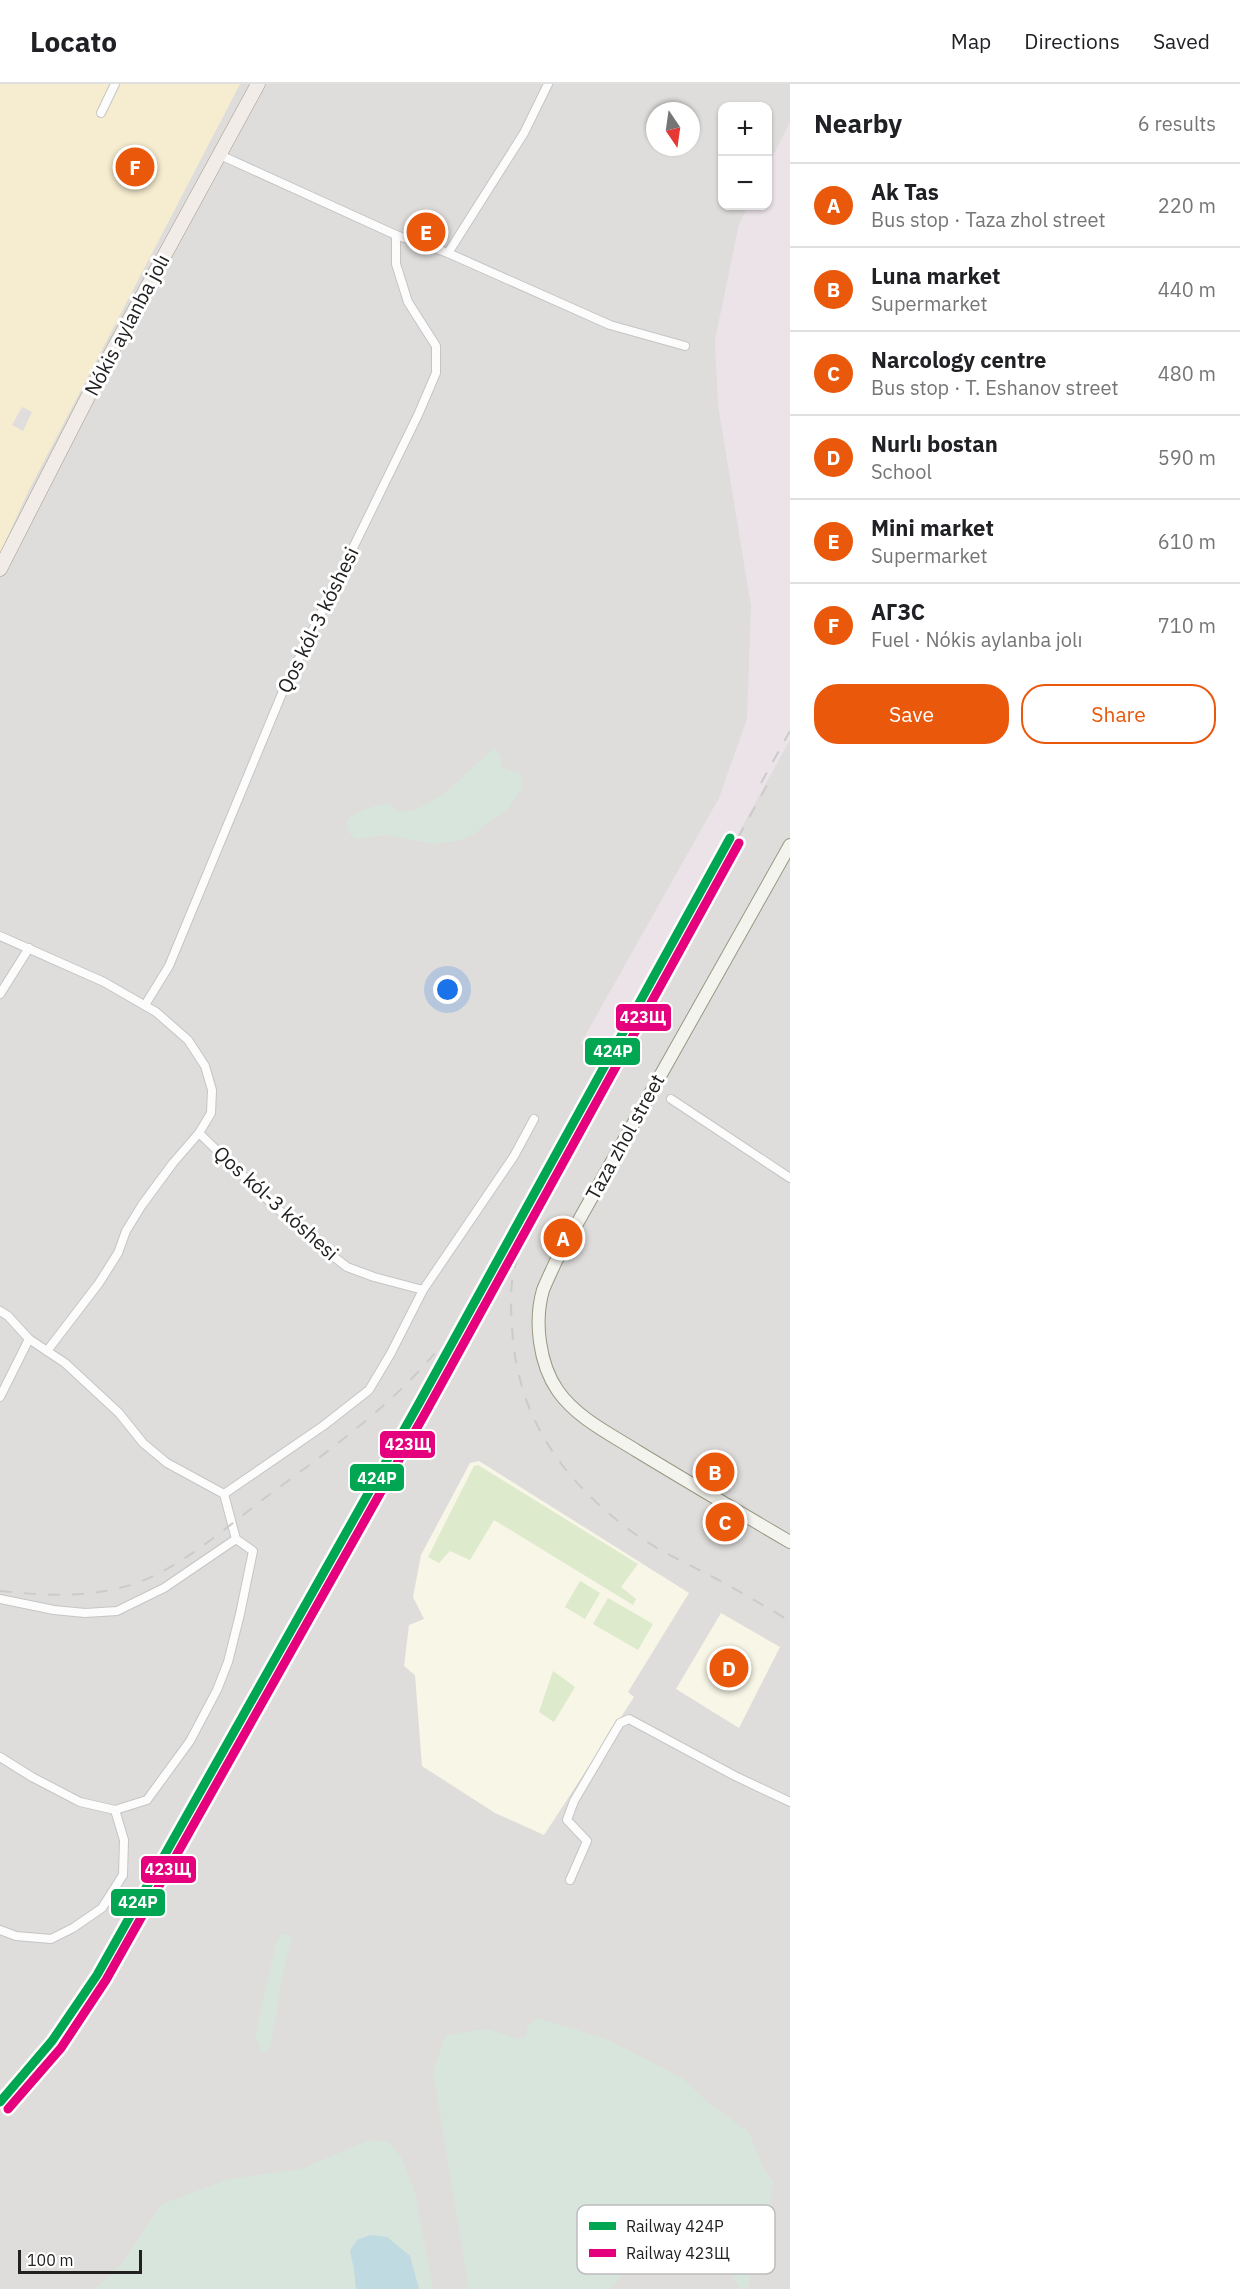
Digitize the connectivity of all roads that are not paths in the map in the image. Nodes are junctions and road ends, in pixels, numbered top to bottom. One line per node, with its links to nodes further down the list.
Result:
1 (115, 84): 4 (street)
2 (258, 84): 5 (main road, Nókis aylanba jolı)
3 (548, 84): 7 (street)
4 (101, 112)
5 (220, 155): 6 (street); 9 (main road, Nókis aylanba jolı)
6 (396, 235): 7 (street); 14 (street, Qos kól-3 kóshesi)
7 (448, 253): 8 (street)
8 (685, 346)
9 (0, 569)
10 (790, 845): 26 (main road, Taza zhol street)
11 (0, 936): 12 (street, Qos kól-3 kóshesi)
12 (29, 948): 13 (street); 14 (street, Qos kól-3 kóshesi)
13 (0, 994)
14 (145, 1005): 17 (street, Qos kól-3 kóshesi)
15 (671, 1099): 18 (street)
16 (534, 1119): 19 (street)
17 (199, 1133): 19 (street, Qos kól-3 kóshesi); 22 (street, Qos kól-3 kóshesi)
18 (790, 1178)
19 (423, 1290): 24 (street)
20 (0, 1311): 21 (street)
21 (29, 1339): 22 (street); 23 (street)
22 (47, 1351): 24 (street)
23 (0, 1397)
24 (224, 1494): 25 (street)
25 (236, 1539): 27 (street); 30 (street)
26 (790, 1542)
27 (0, 1599)
28 (0, 1757): 30 (street)
29 (790, 1802): 31 (street)
30 (115, 1810): 32 (street)
31 (570, 1880)
32 (0, 1930)

